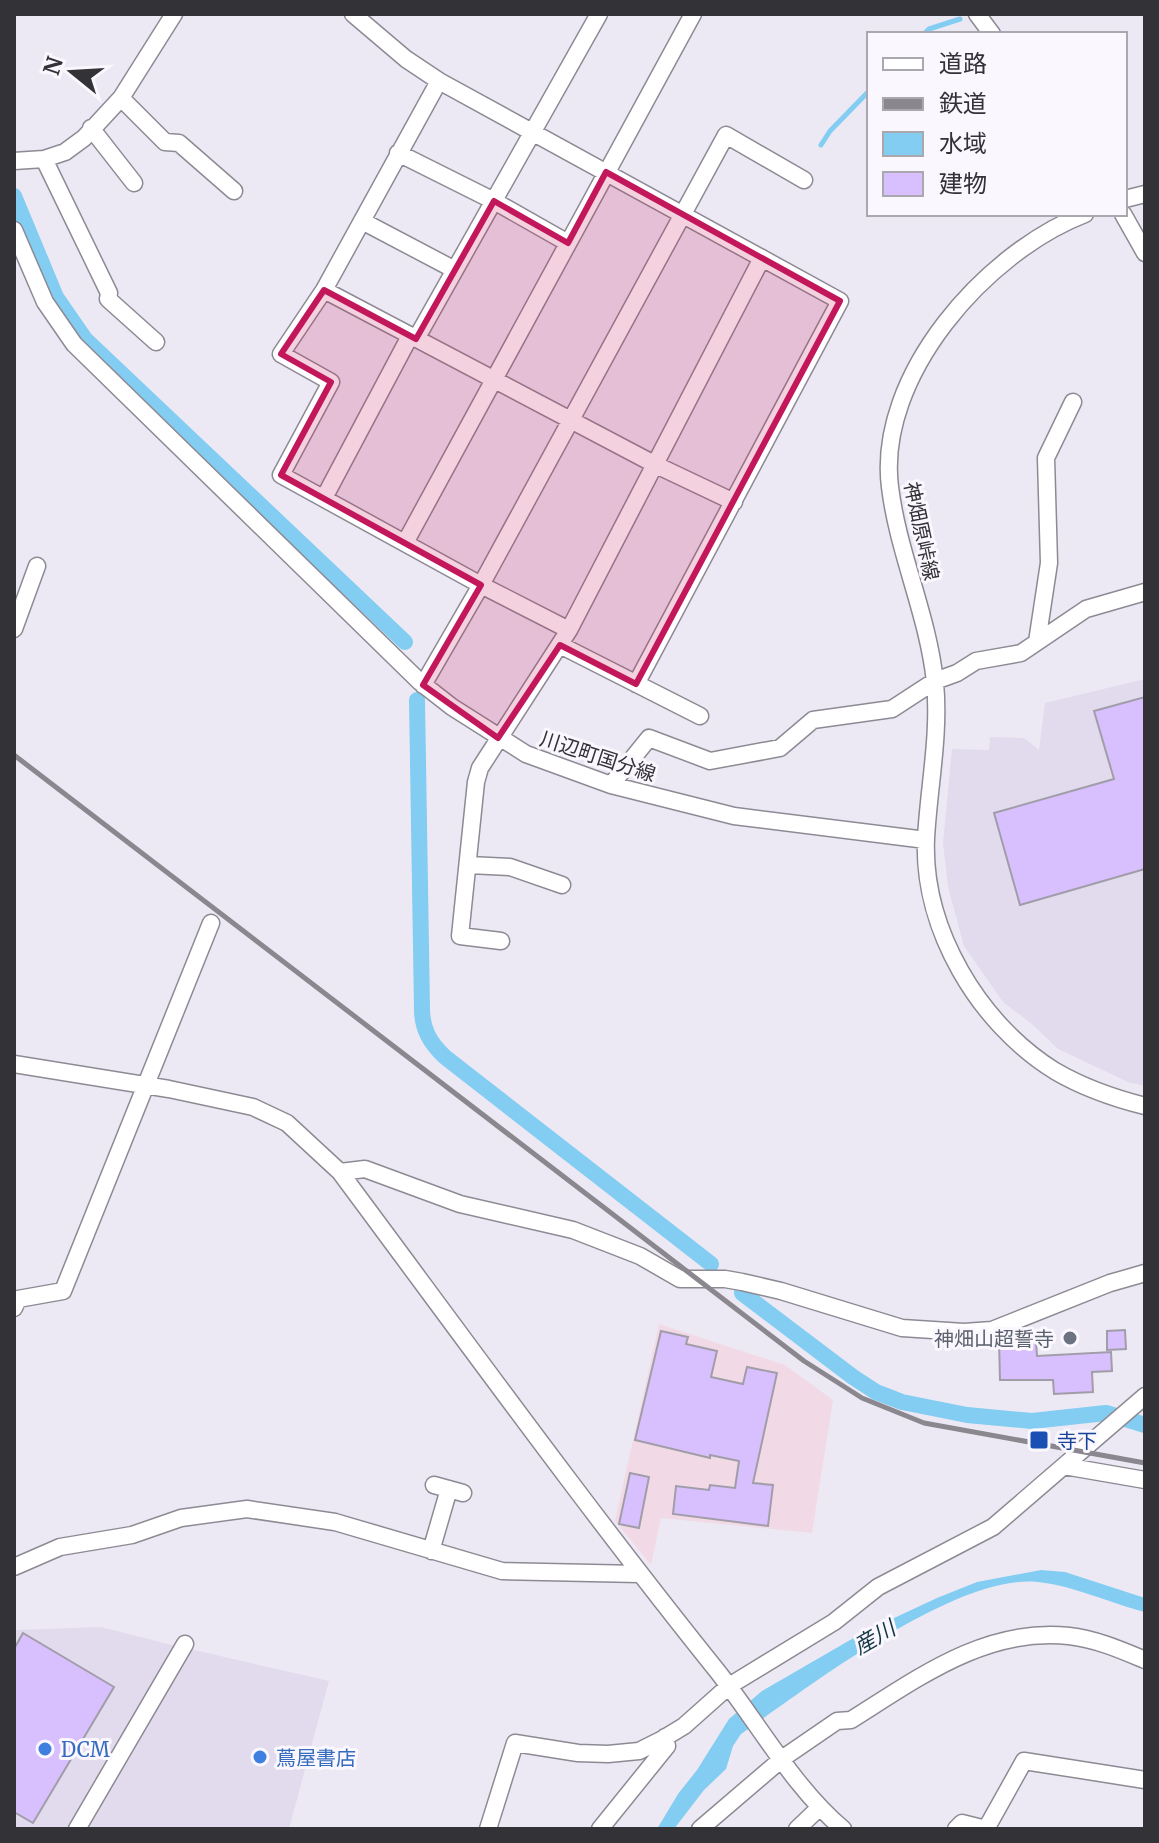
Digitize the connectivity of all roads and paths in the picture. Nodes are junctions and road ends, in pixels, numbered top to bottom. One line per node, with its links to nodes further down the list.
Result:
1 (174, 14): 8 (street)
2 (353, 14): 7 (street)
3 (599, 14): 10 (street)
4 (693, 14): 14 (street)
5 (977, 14): 6 (street)
6 (990, 32)
7 (439, 81): 10 (street); 11 (street)
8 (121, 98): 9 (street); 17 (street)
9 (91, 128): 12 (street); 16 (street)
10 (533, 132): 14 (street); 18 (street)
11 (398, 153): 18 (street); 22 (street)
12 (44, 159): 13 (street); 30 (street)
13 (14, 161)
14 (606, 172): 19 (street); 24 (street)
15 (804, 180): 19 (street)
16 (134, 183)
17 (234, 191)
18 (494, 201): 24 (street); 27 (street)
19 (682, 214): 26 (street); 33 (street)
20 (1081, 216): 45 (street, 神畑原峠線)
21 (1124, 216): 25 (street)
22 (362, 221): 27 (street); 28 (street)
23 (14, 230): 47 (street, 川辺町国分線)
24 (568, 243): 31 (street)
25 (1145, 253)
26 (762, 258): 34 (street); 36 (street)
27 (455, 270): 29 (street)
28 (324, 290): 29 (street); 35 (street)
29 (413, 337): 31 (street); 35 (street)
30 (156, 342)
31 (493, 381): 33 (street); 37 (street)
32 (1073, 402): 43 (street)
33 (571, 420): 34 (street); 39 (street)
34 (656, 465): 36 (street); 42 (street)
35 (324, 498): 37 (street)
36 (734, 502): 46 (street)
37 (405, 543): 39 (street)
38 (37, 566): 41 (street)
39 (481, 585): 42 (street); 47 (street)
40 (1145, 592): 43 (street)
41 (14, 629)
42 (569, 630): 44 (street)
43 (1037, 642): 45 (street)
44 (560, 645): 46 (street); 49 (street)
45 (935, 681): 50 (street); 51 (street, 神畑原峠線)
46 (636, 684): 48 (street)
47 (423, 685): 49 (street, 川辺町国分線)
48 (700, 716)
49 (498, 738): 50 (street, 川辺町国分線); 52 (street)
50 (611, 785): 51 (street, 川辺町国分線)
51 (926, 840): 58 (street)
52 (469, 865): 53 (street); 55 (street)
53 (562, 885)
54 (211, 923): 57 (street)
55 (501, 941)
56 (14, 1064): 57 (street)
57 (144, 1086): 59 (street); 61 (street)
58 (1145, 1106)
59 (340, 1172): 60 (street); 68 (street)
60 (1145, 1273)
61 (14, 1308)
62 (1145, 1396): 63 (street)
63 (1064, 1466): 64 (street); 71 (street)
64 (1145, 1480)
65 (448, 1489): 66 (street)
66 (431, 1551): 67 (street); 68 (street)
67 (14, 1567)
68 (639, 1574): 71 (street)
69 (185, 1644): 76 (street)
70 (1145, 1660): 73 (street)
71 (733, 1692): 72 (street); 73 (street)
72 (665, 1737): 77 (street); 78 (street)
73 (780, 1755): 75 (street); 79 (street)
74 (1145, 1780): 82 (street)
75 (819, 1808): 80 (street); 81 (street)
76 (77, 1829)
77 (488, 1829)
78 (600, 1829)
79 (700, 1829)
80 (797, 1829)
81 (843, 1829)
82 (956, 1829)

